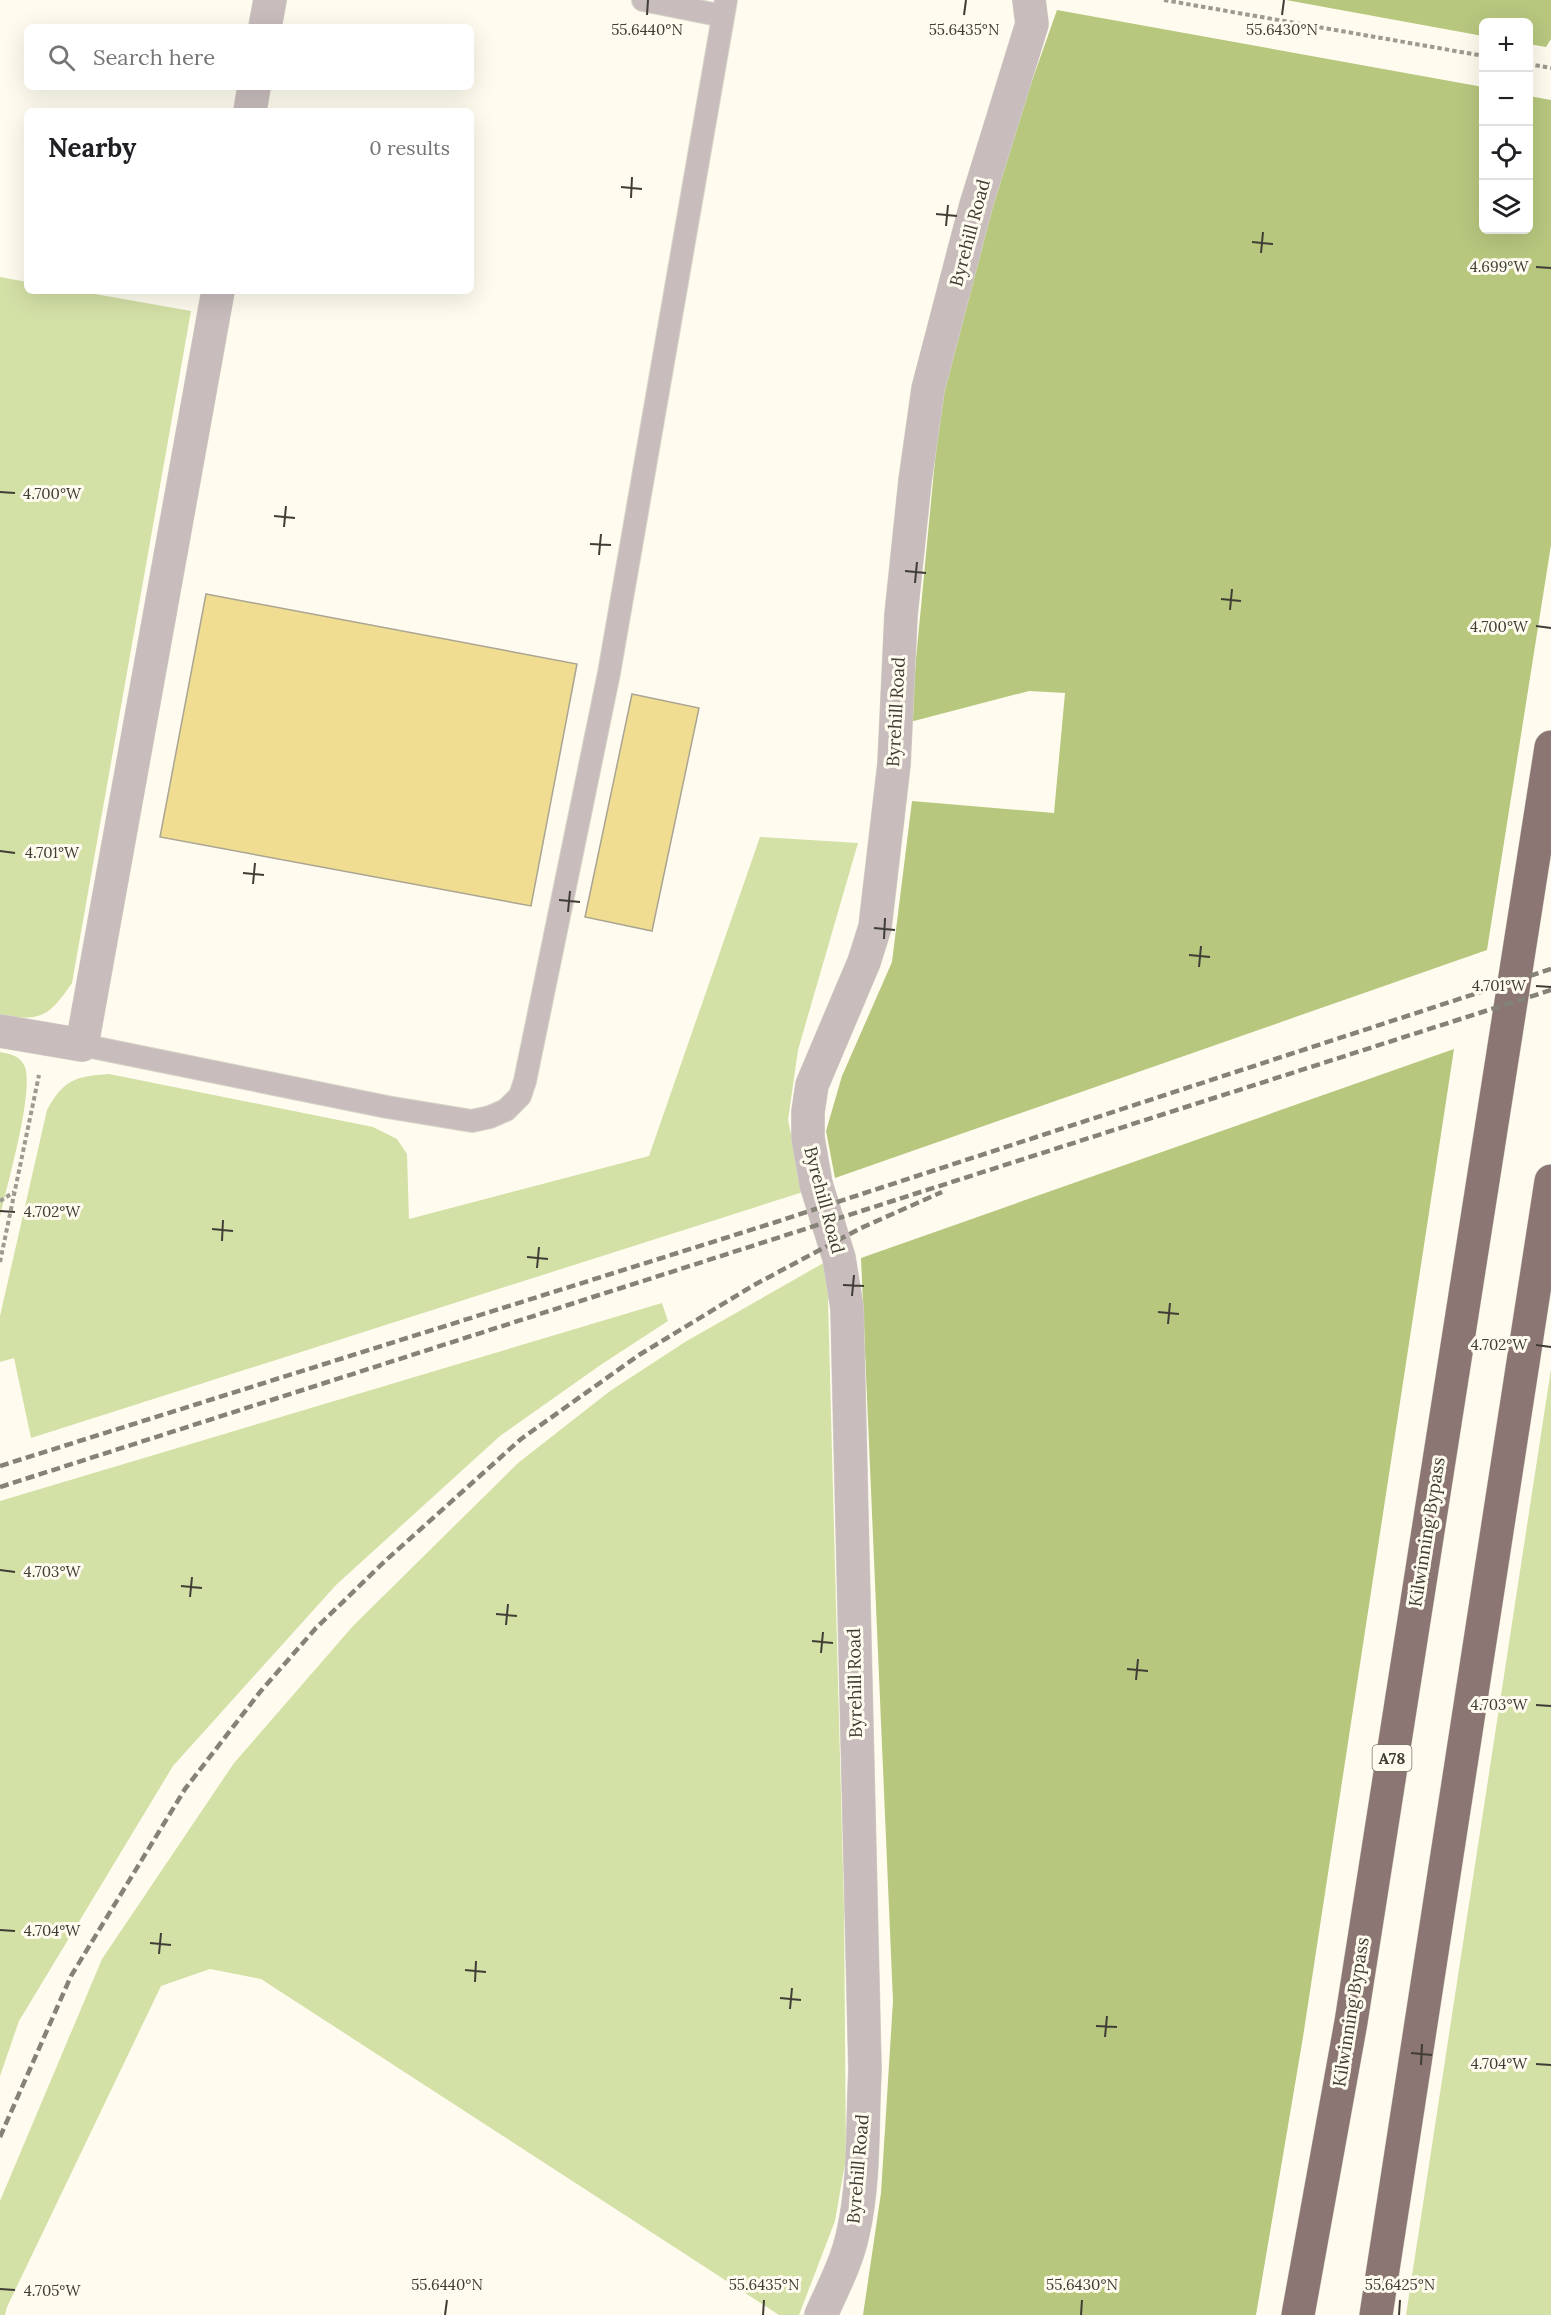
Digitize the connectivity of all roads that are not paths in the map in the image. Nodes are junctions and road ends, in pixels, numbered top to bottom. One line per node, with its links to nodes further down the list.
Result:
1 (270, 0): 5 (street)
2 (643, 0): 4 (lane)
3 (1029, 0): 13 (street, Byrehill Road)
4 (725, 8): 11 (lane)
5 (266, 24)
6 (254, 90): 7 (street)
7 (250, 108)
8 (217, 294): 11 (street)
9 (1551, 747): 14 (highway, Kilwinning Bypass / A78)
10 (0, 1031): 11 (street)
11 (82, 1045)
12 (1551, 1181): 15 (highway)
13 (821, 2315)
14 (1298, 2315)
15 (1376, 2315)

